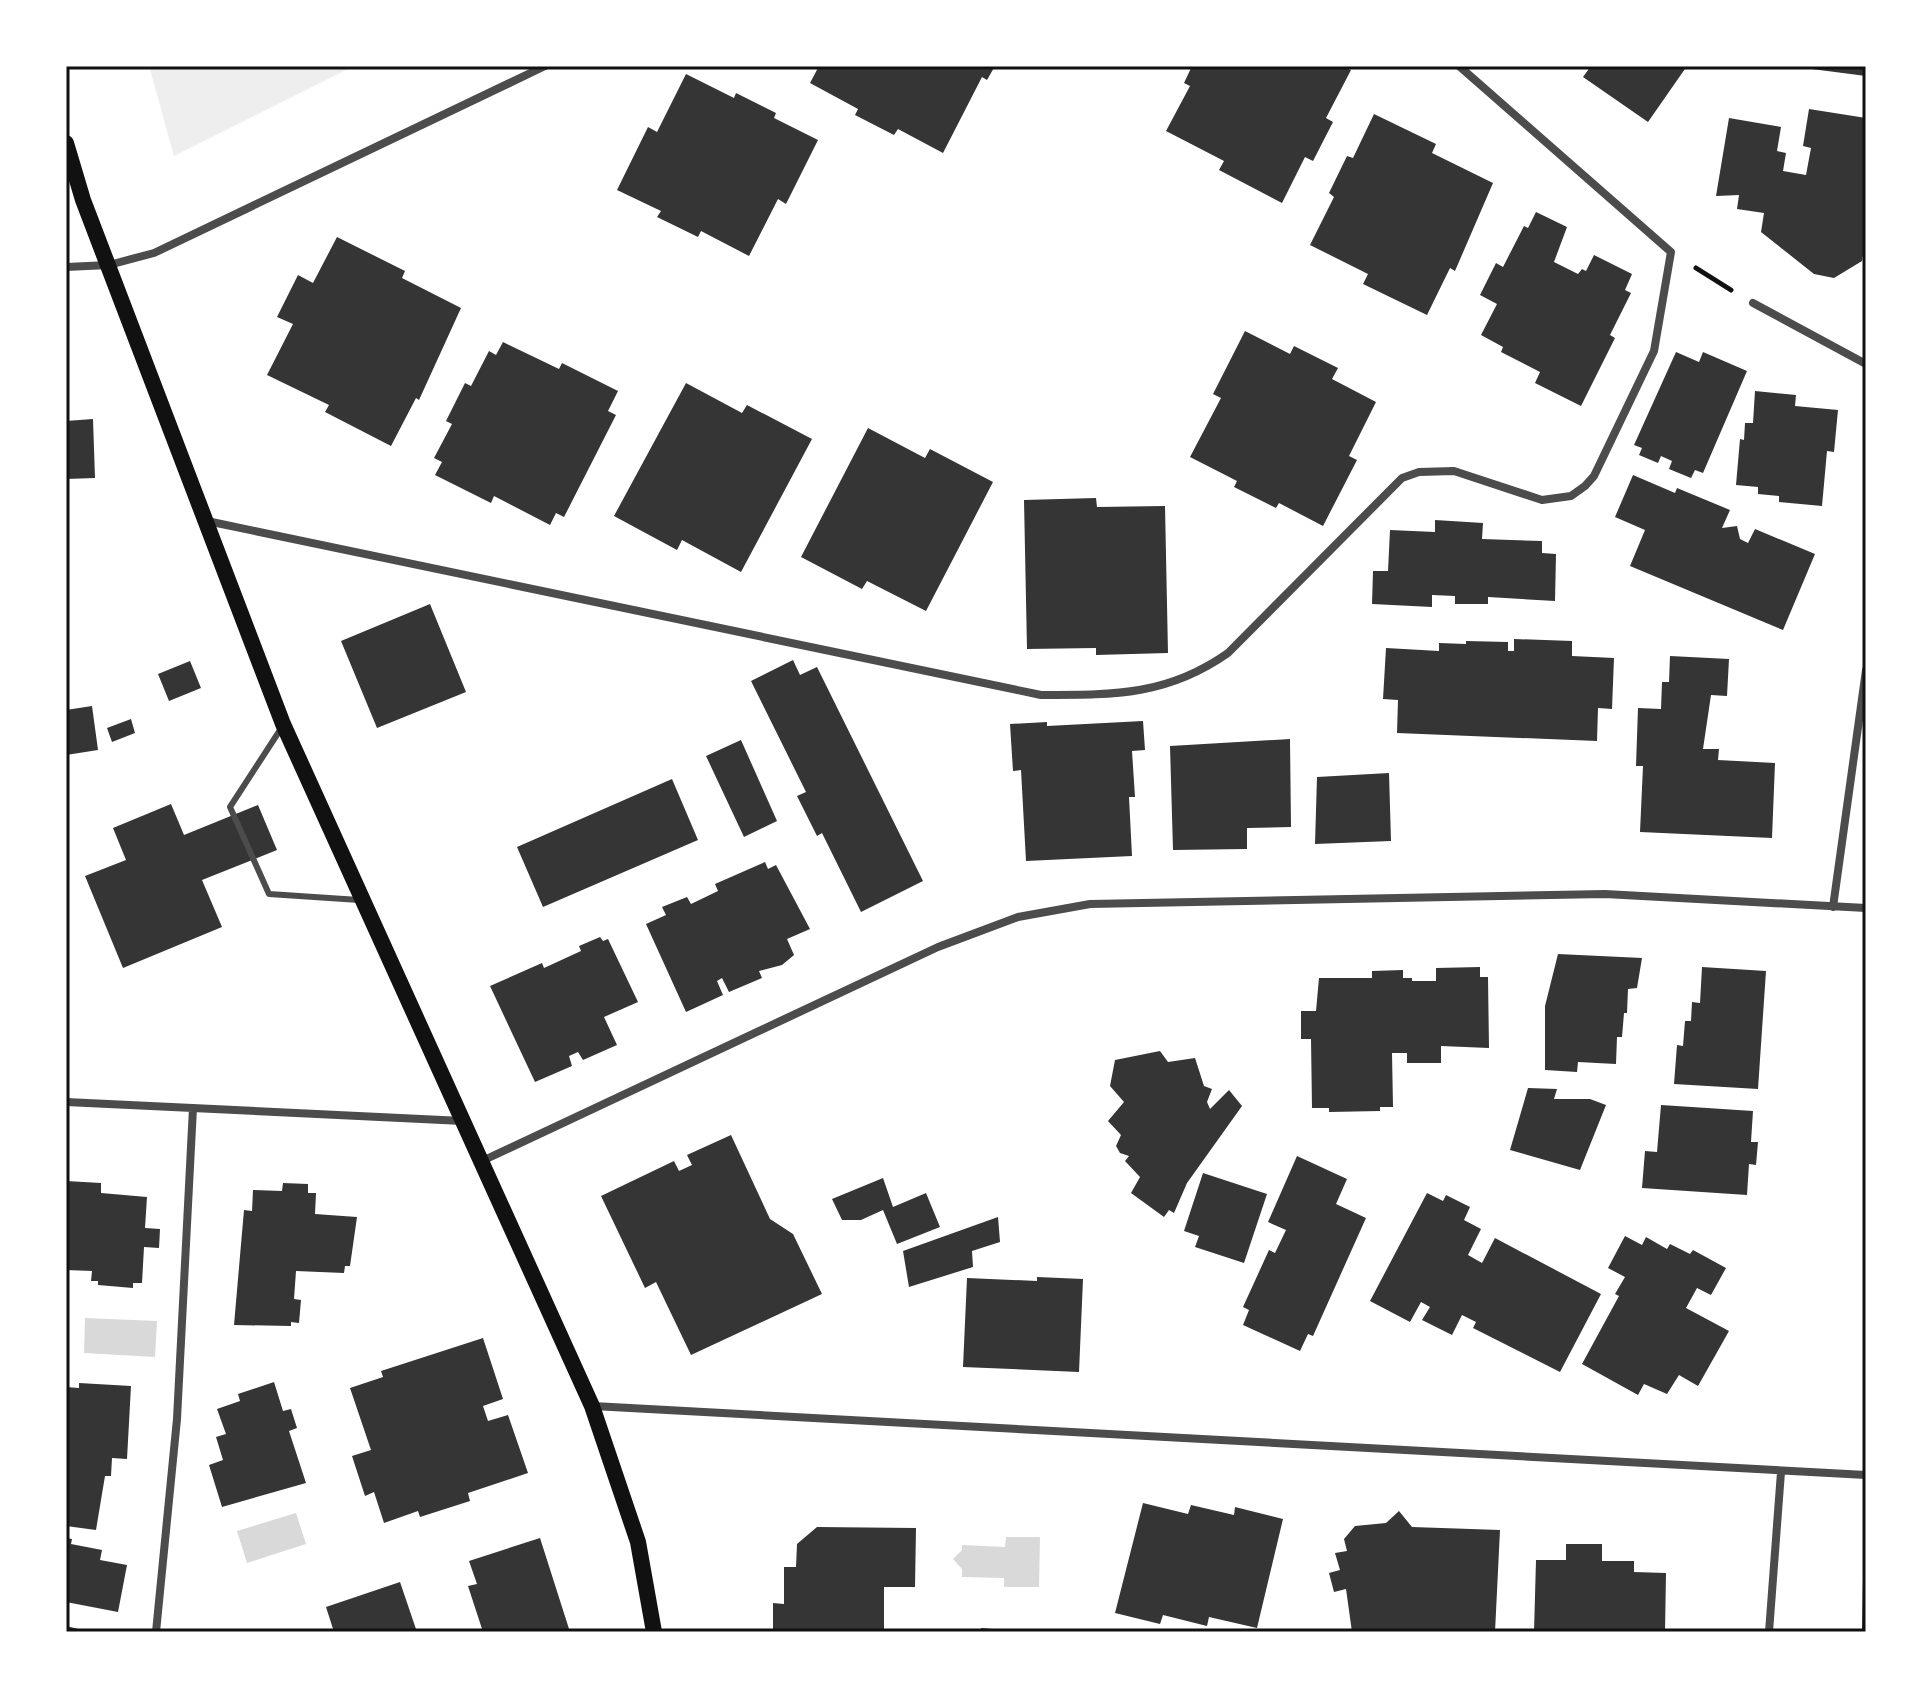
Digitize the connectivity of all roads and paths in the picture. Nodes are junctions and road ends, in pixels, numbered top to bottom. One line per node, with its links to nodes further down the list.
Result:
1 (545, 66): 5 (street)
2 (1459, 66): 4 (street)
3 (66, 143): 5 (main road)
4 (1671, 252): 7 (path); 9 (street)
5 (109, 265): 6 (street); 9 (main road)
6 (66, 267)
7 (1753, 303): 8 (street)
8 (1866, 364)
9 (202, 520): 11 (main road)
10 (1866, 670): 13 (street)
11 (283, 724): 12 (main road); 12 (lane)
12 (365, 901): 17 (main road)
13 (1833, 907): 14 (street); 18 (street)
14 (1866, 908)
15 (66, 1102): 16 (street)
16 (193, 1108): 17 (street); 22 (street)
17 (463, 1121): 18 (main road)
18 (482, 1161): 19 (main road)
19 (592, 1406): 20 (street); 23 (main road)
20 (1781, 1472): 21 (street); 24 (street)
21 (1866, 1475)
22 (156, 1632)
23 (654, 1632)
24 (1769, 1632)

